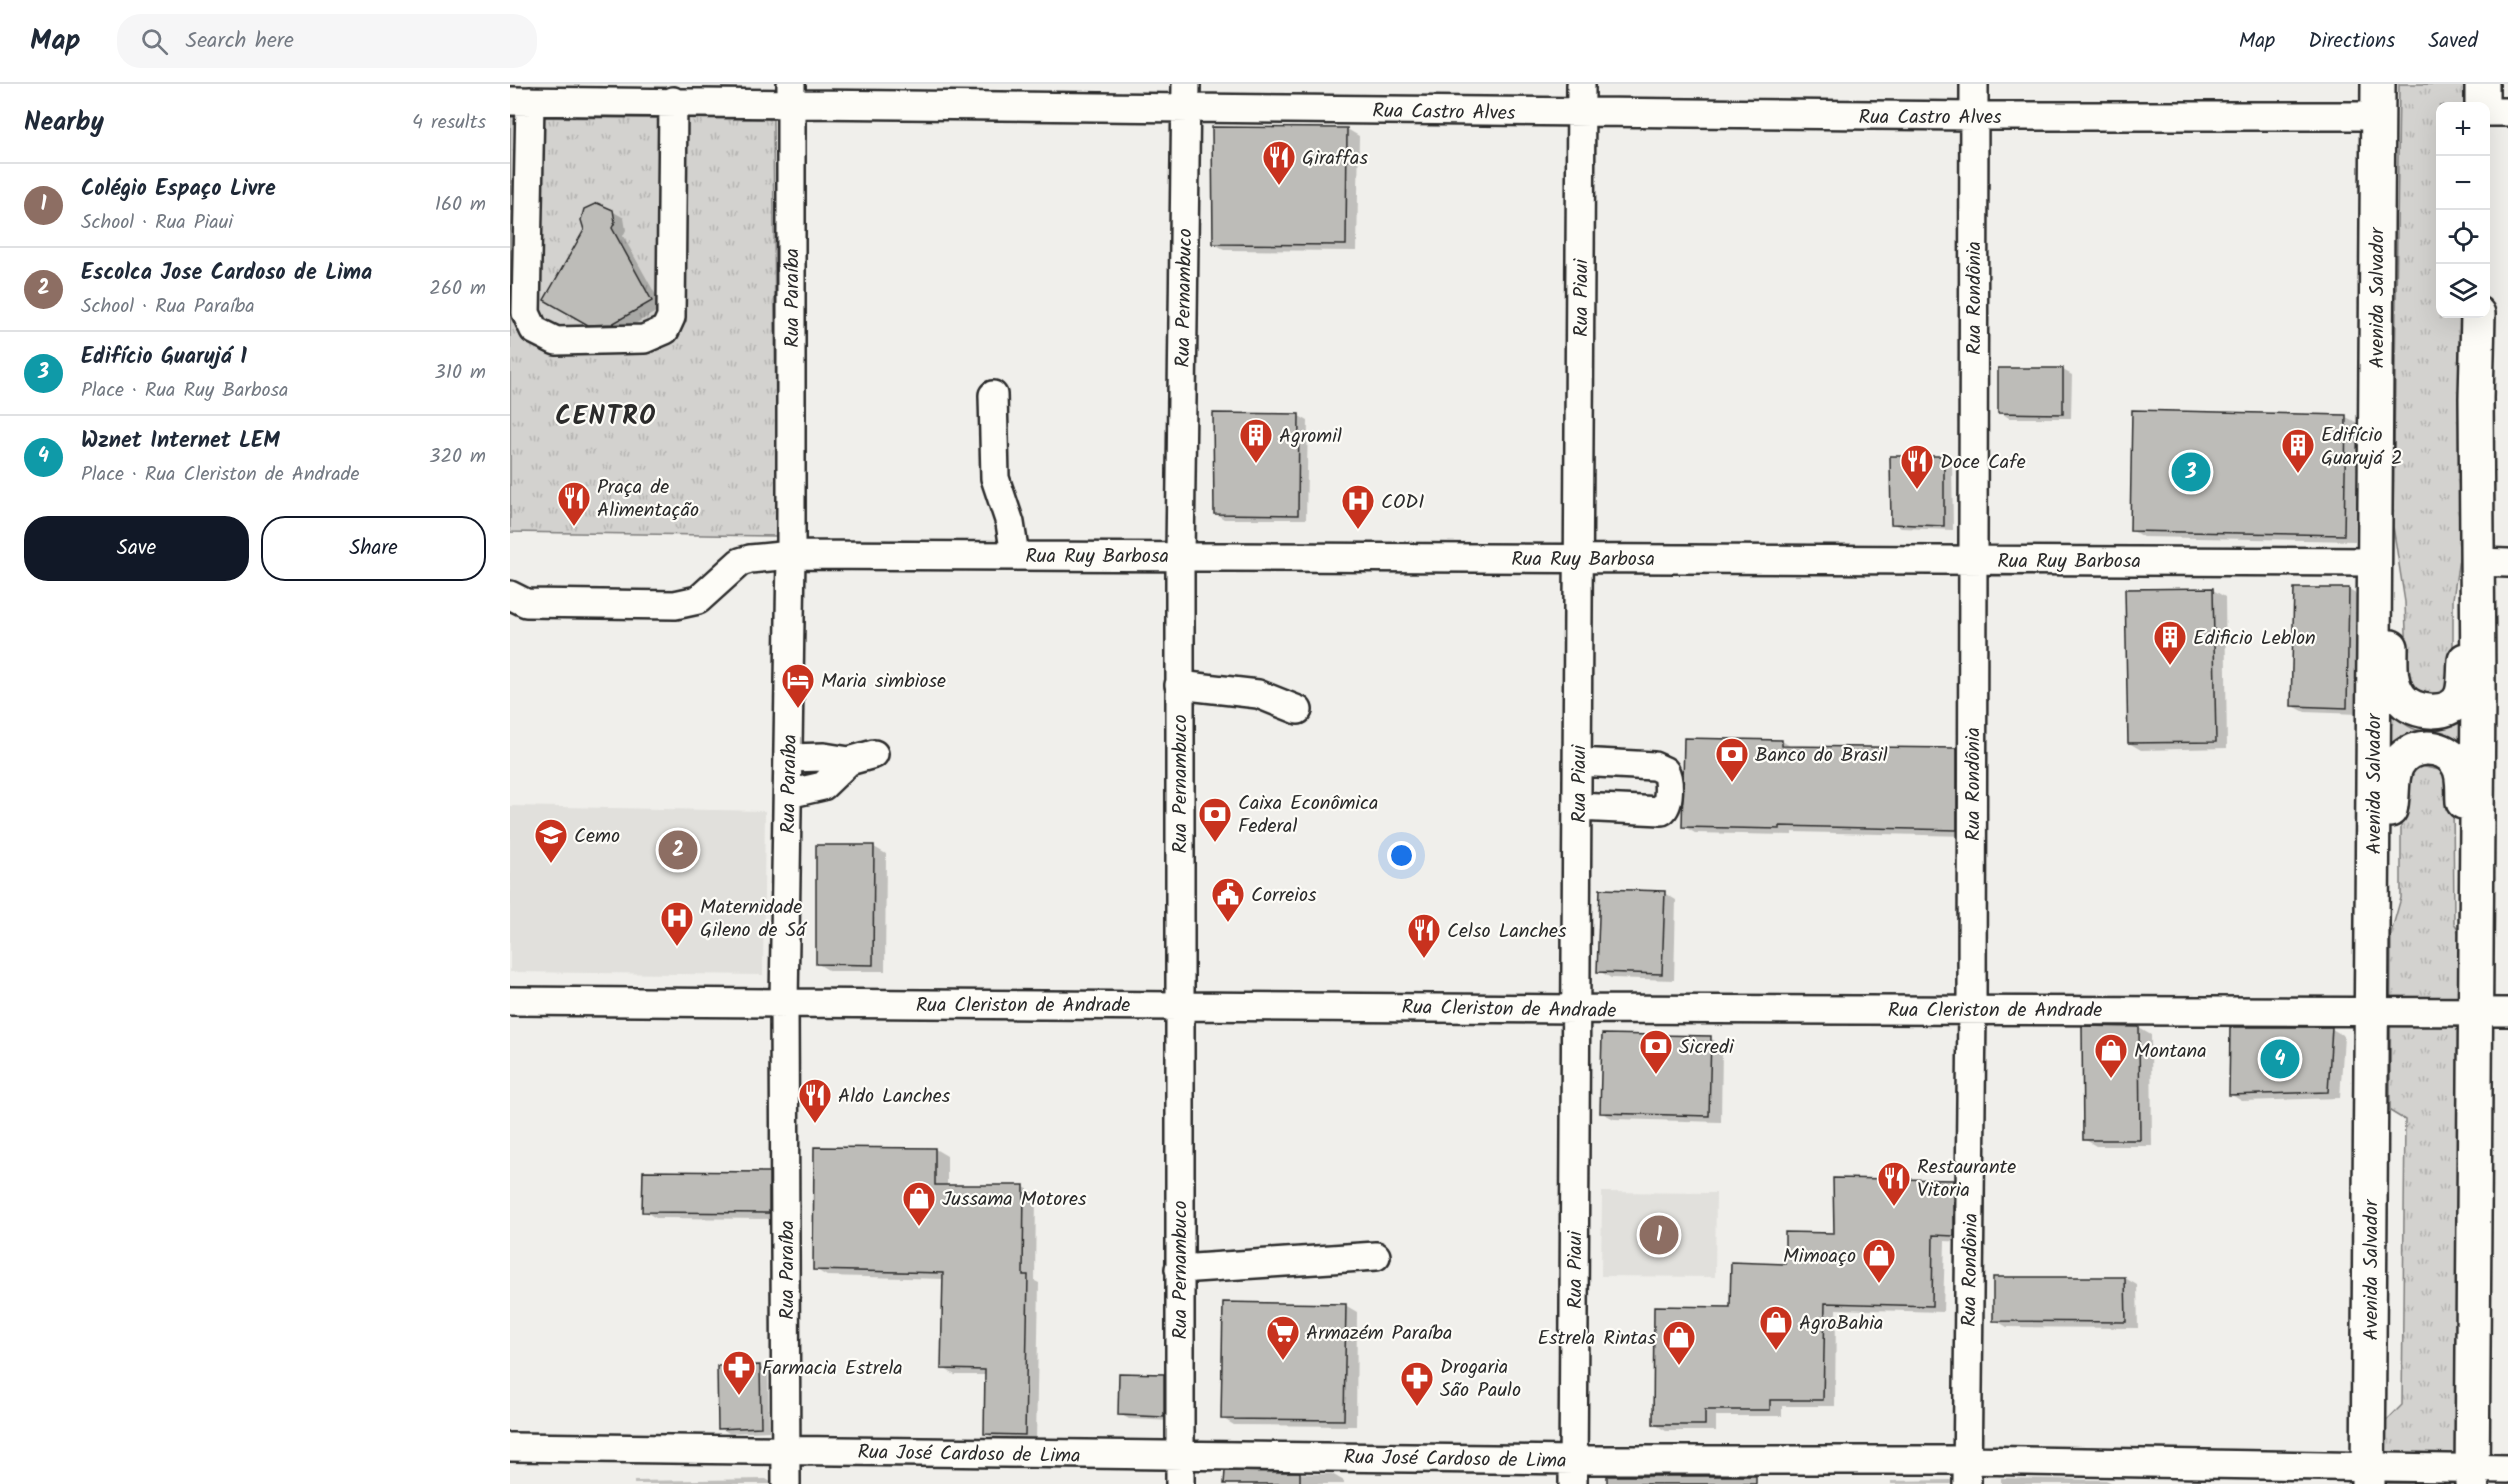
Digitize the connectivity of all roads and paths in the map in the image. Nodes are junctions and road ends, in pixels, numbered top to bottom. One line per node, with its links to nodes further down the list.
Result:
1 (1581, 84): 10 (street, Rua Piaui)
2 (1974, 84): 13 (street, Rua Rondônia)
3 (2378, 84): 14 (main road, Avenida Salvador)
4 (2482, 84): 9 (main road)
5 (791, 93): 6 (street, Rua Castro Alves); 8 (street, Rua Castro Alves); 17 (street, Rua Paraíba)
6 (1186, 96): 10 (street, Rua Castro Alves); 19 (street, Rua Pernambuco)
7 (520, 101): 8 (street, Rua Castro Alves); 8 (street)
8 (673, 101)
9 (2482, 102)
10 (1581, 112): 13 (street, Rua Castro Alves); 20 (street, Rua Piaui)
11 (2490, 112): 12 (street)
12 (2508, 112)
13 (1974, 116): 14 (street, Rua Castro Alves); 21 (street, Rua Rondônia)
14 (2378, 116): 22 (main road, Avenida Salvador)
15 (2478, 318): 23 (main road)
16 (993, 395): 18 (street)
17 (791, 555): 18 (street, Rua Ruy Barbosa); 24 (street, Rua Ruy Barbosa); 29 (street, Rua Paraíba)
18 (1015, 555): 19 (street, Rua Ruy Barbosa)
19 (1180, 555): 20 (street, Rua Ruy Barbosa); 27 (street, Rua Pernambuco)
20 (1580, 558): 21 (street, Rua Ruy Barbosa); 30 (street, Rua Piaui)
21 (1972, 560): 22 (street, Rua Ruy Barbosa); 38 (street, Rua Rondônia)
22 (2375, 561): 25 (main road, Avenida Salvador)
23 (2492, 562): 26 (main road)
24 (510, 595)
25 (2374, 608): 26 (main road); 34 (main road, Avenida Salvador)
26 (2477, 617): 33 (main road)
27 (1179, 685): 28 (street); 37 (street, Rua Pernambuco)
28 (1298, 710)
29 (789, 758): 31 (street, Rua Paraíba); 31 (street)
30 (1578, 762): 32 (street, Rua Piaui); 32 (street)
31 (788, 794): 36 (street, Rua Paraíba)
32 (1578, 807): 39 (street, Rua Piaui)
33 (2475, 831): 34 (main road); 41 (main road)
34 (2373, 844): 40 (main road, Avenida Salvador)
35 (510, 1001): 36 (street, Rua Cleriston de Andrade)
36 (784, 1003): 37 (street, Rua Cleriston de Andrade); 46 (street, Rua Paraíba)
37 (1179, 1004): 39 (street, Rua Cleriston de Andrade); 44 (street, Rua Pernambuco)
38 (1972, 1008): 39 (street, Rua Cleriston de Andrade); 40 (street, Rua Cleriston de Andrade); 50 (street, Rua Rondônia)
39 (1576, 1009): 49 (street, Rua Piaui)
40 (2372, 1011): 41 (street, Rua Cleriston de Andrade); 51 (main road, Avenida Salvador)
41 (2475, 1011): 42 (street, Rua Cleriston de Andrade); 52 (main road)
42 (2508, 1012)
43 (1376, 1256): 44 (street)
44 (1179, 1269): 47 (street, Rua Pernambuco)
45 (510, 1447): 46 (street, Rua José Cardoso de Lima)
46 (786, 1452): 47 (street, Rua José Cardoso de Lima); 53 (street, Rua Paraíba)
47 (1180, 1456): 49 (street, Rua José Cardoso de Lima); 54 (street, Rua Pernambuco)
48 (2508, 1469): 52 (street, Rua José Cardoso de Lima)
49 (1573, 1472): 50 (street, Rua José Cardoso de Lima)
50 (1967, 1472): 51 (street, Rua José Cardoso de Lima)
51 (2368, 1476): 52 (street, Rua José Cardoso de Lima)
52 (2472, 1476)
53 (786, 1484)
54 (1180, 1484)

